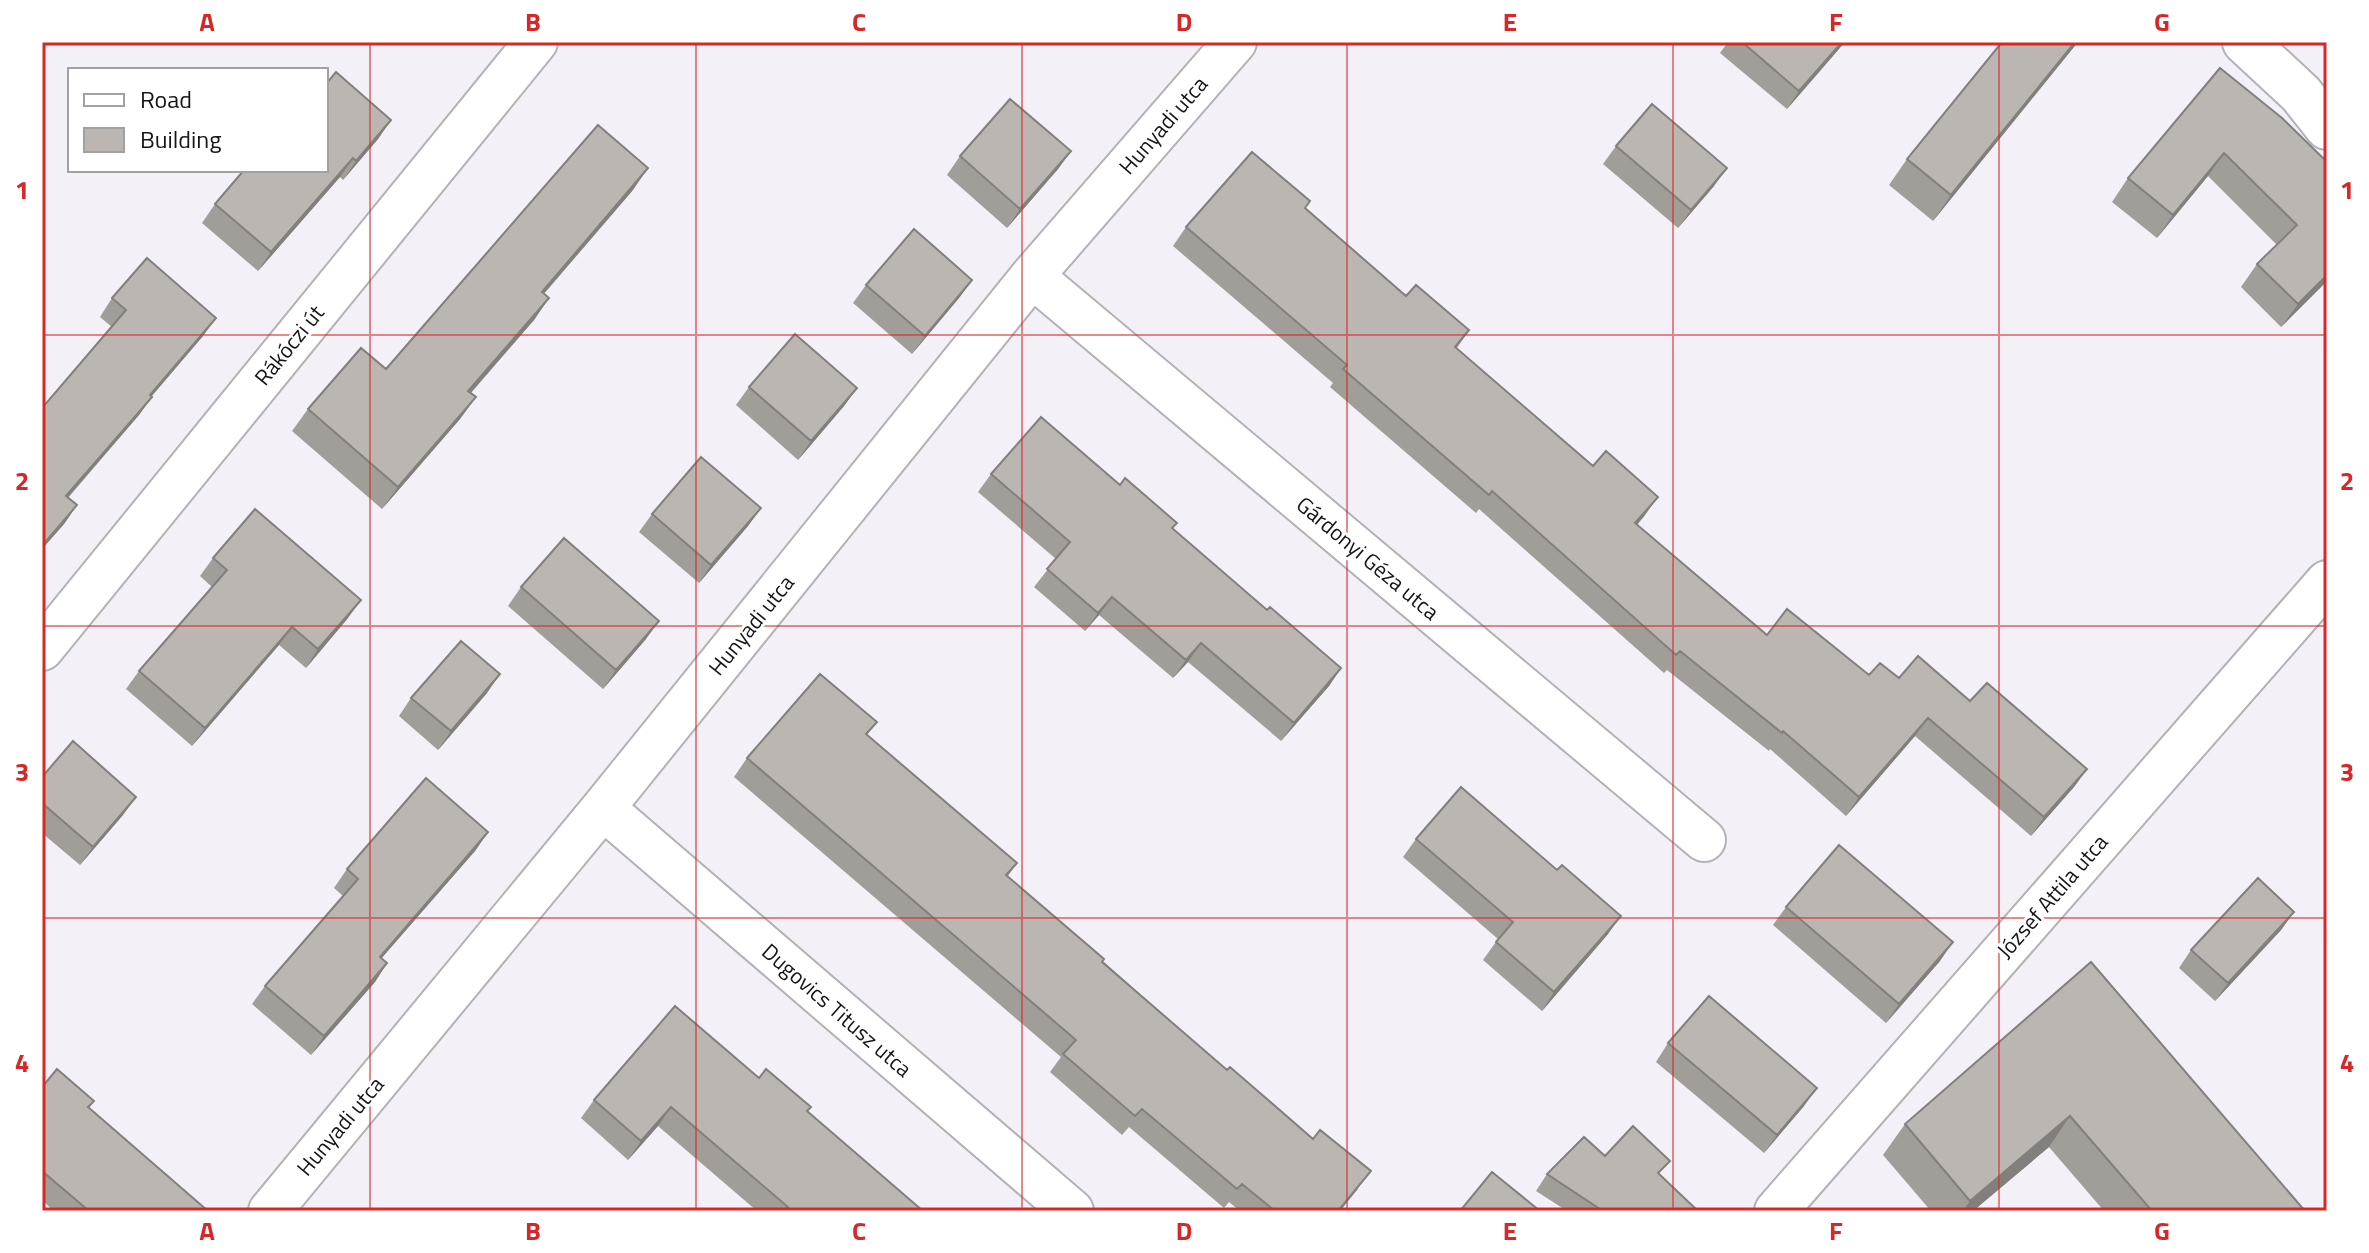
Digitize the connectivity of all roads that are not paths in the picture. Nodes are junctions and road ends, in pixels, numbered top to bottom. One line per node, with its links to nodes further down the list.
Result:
1 (536, 42): 7 (street, Rákóczi út)
2 (1235, 42): 5 (street, Hunyadi utca)
3 (2245, 42): 4 (street)
4 (2327, 127)
5 (1032, 276): 8 (street, Hunyadi utca); 9 (street, Gárdonyi Géza utca)
6 (2327, 582): 12 (street, József Attila utca)
7 (42, 649)
8 (603, 808): 10 (street, Hunyadi utca); 11 (street, Dugovics Titusz utca)
9 (1704, 840)
10 (270, 1211)
11 (1072, 1211)
12 (1776, 1211)

